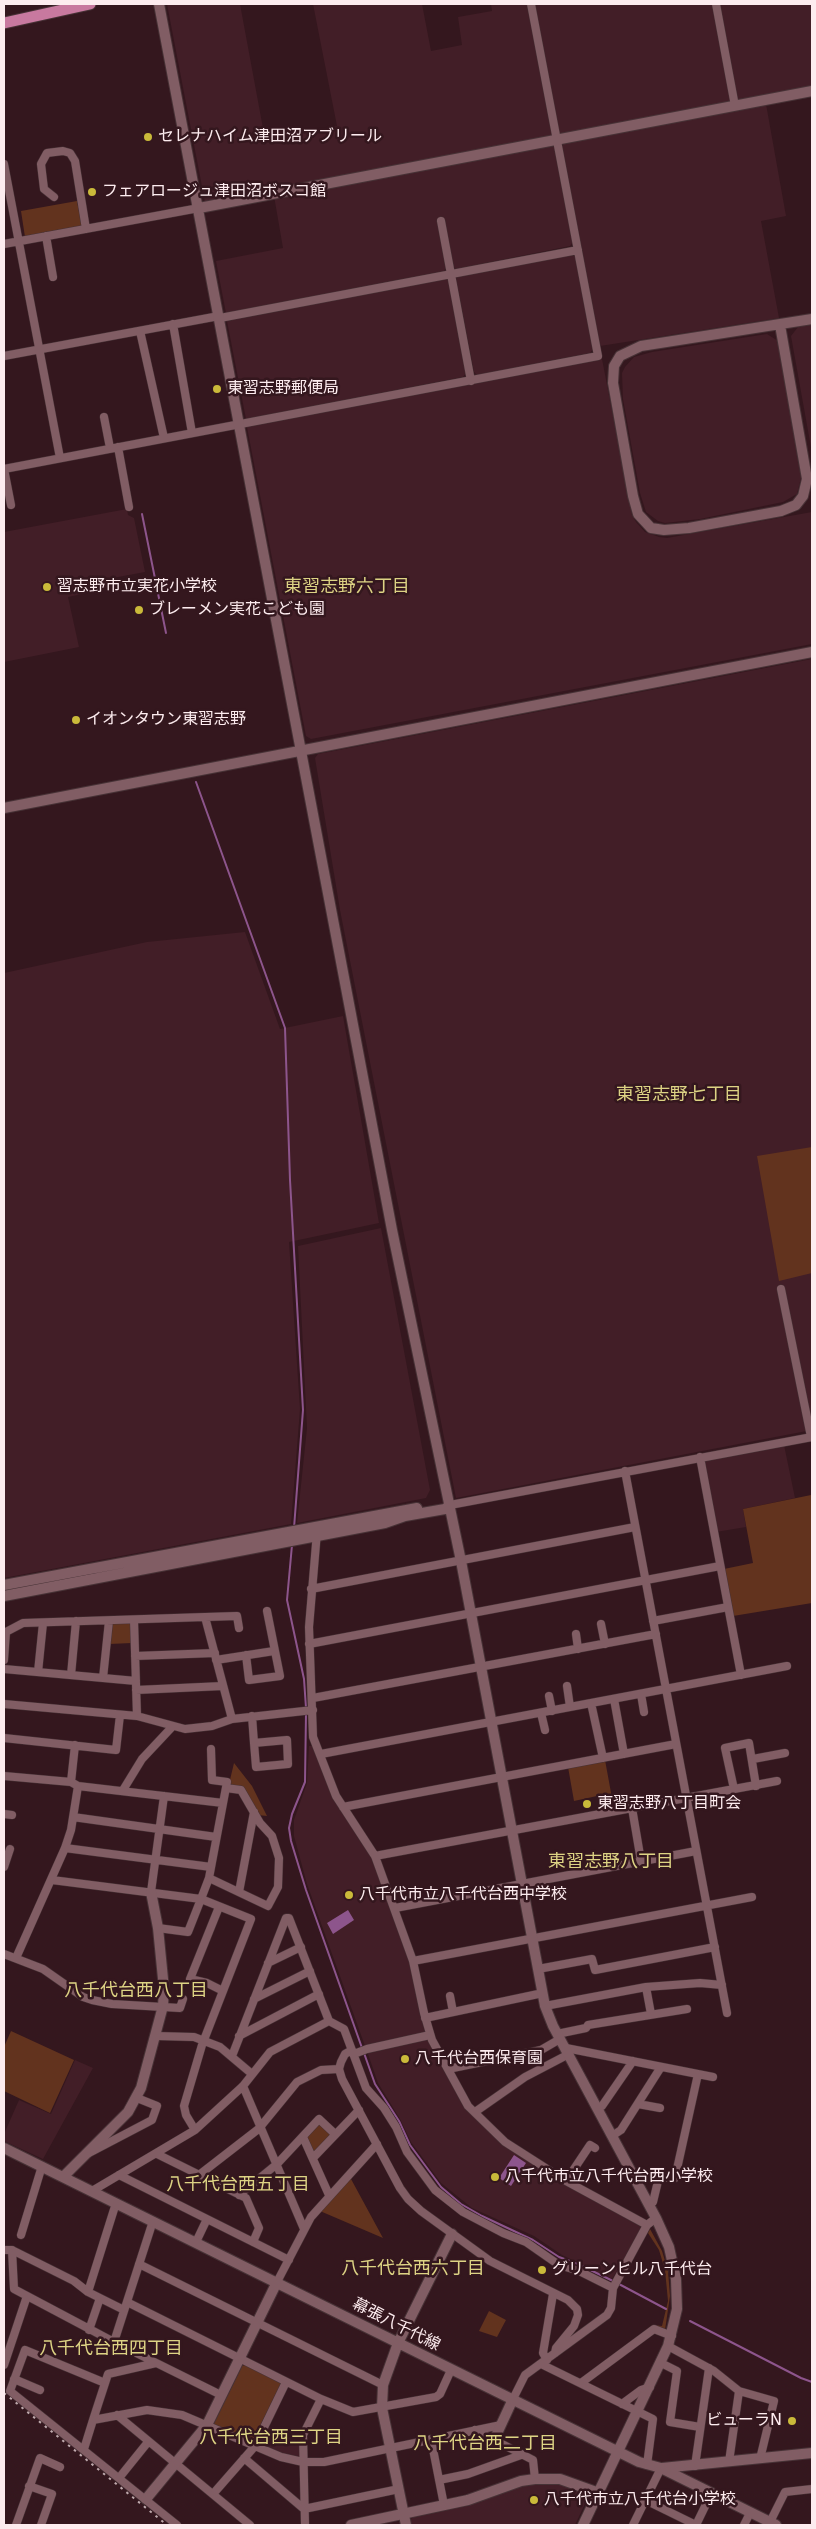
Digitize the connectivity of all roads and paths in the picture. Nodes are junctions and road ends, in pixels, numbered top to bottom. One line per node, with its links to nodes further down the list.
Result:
1 (90, 4): 5 (main road)
2 (159, 4): 11 (street)
3 (531, 4): 8 (street)
4 (716, 4): 7 (street)
5 (4, 23)
6 (812, 91): 7 (street)
7 (735, 106): 8 (street)
8 (557, 140): 11 (street); 17 (street)
9 (4, 164): 15 (street)
10 (54, 197): 13 (street)
11 (198, 208): 13 (street); 20 (street)
12 (442, 221): 18 (street)
13 (86, 229): 14 (street)
14 (46, 236): 15 (street); 19 (street)
15 (19, 241): 16 (street); 25 (street)
16 (4, 244)
17 (578, 250): 18 (street); 27 (street)
18 (451, 274): 20 (street); 27 (street)
19 (54, 277)
20 (220, 317): 22 (street); 29 (street)
21 (812, 319): 23 (street)
22 (173, 324): 24 (street); 30 (street)
23 (780, 325): 23 (street)
24 (140, 330): 25 (street); 31 (street)
25 (39, 350): 26 (street); 33 (street)
26 (4, 356)
27 (471, 381): 29 (street)
28 (104, 417): 32 (street)
29 (239, 424): 30 (street); 38 (street)
30 (192, 432): 31 (street)
31 (164, 438): 32 (street)
32 (114, 448): 33 (street); 36 (street)
33 (60, 458): 34 (street)
34 (4, 469): 35 (street)
35 (11, 505)
36 (129, 507)
37 (812, 652): 38 (street)
38 (302, 751): 39 (street); 44 (street)
39 (4, 808)
40 (781, 1290): 41 (street)
41 (811, 1437): 42 (street)
42 (700, 1457): 43 (street); 49 (street)
43 (625, 1471): 44 (street); 46 (street)
44 (450, 1505): 45 (street); 47 (street); 48 (street)
45 (316, 1525): 47 (street); 51 (street)
46 (635, 1527): 48 (street); 50 (street)
47 (318, 1536): 52 (street); 53 (street)
48 (461, 1560): 52 (street); 56 (street)
49 (720, 1566): 50 (street); 54 (street)
50 (646, 1581): 56 (street); 60 (street)
51 (4, 1585)
52 (311, 1589): 68 (street)
53 (4, 1596)
54 (728, 1607): 60 (street); 80 (street)
55 (267, 1611): 71 (street)
56 (471, 1614): 68 (street); 77 (street)
57 (205, 1617): 58 (street); 64 (street); 74 (street)
58 (134, 1620): 59 (street); 73 (street)
59 (109, 1621): 62 (street); 82 (street)
60 (653, 1621): 67 (street)
61 (43, 1622): 62 (street); 65 (street); 79 (street)
62 (76, 1622): 81 (street)
63 (601, 1624): 69 (street)
64 (239, 1628)
65 (5, 1632): 75 (street)
66 (576, 1634): 70 (street)
67 (656, 1634): 69 (street); 86 (street)
68 (309, 1644): 90 (street)
69 (605, 1644): 70 (street)
70 (578, 1649): 77 (street)
71 (274, 1651): 72 (street); 72 (street)
72 (246, 1655): 74 (street)
73 (135, 1656): 74 (street); 83 (street)
74 (215, 1657): 84 (street)
75 (4, 1660)
76 (787, 1666): 80 (street)
77 (481, 1667): 90 (street); 103 (street)
78 (4, 1669): 79 (street)
79 (38, 1672): 81 (street)
80 (741, 1675): 86 (street)
81 (71, 1676): 82 (street)
82 (104, 1678): 83 (street)
83 (136, 1681): 87 (street)
84 (223, 1686): 87 (street); 102 (street)
85 (567, 1686): 94 (street)
86 (666, 1689): 88 (street); 108 (street)
87 (136, 1690): 100 (street)
88 (641, 1694): 91 (street); 97 (street)
89 (549, 1696): 96 (street)
90 (313, 1698): 95 (street)
91 (614, 1699): 92 (street); 113 (street)
92 (592, 1703): 94 (street); 114 (street)
93 (4, 1704): 99 (street)
94 (570, 1707): 96 (street)
95 (309, 1711): 101 (street); 112 (street)
96 (552, 1711): 98 (street)
97 (644, 1712)
98 (541, 1713): 103 (street); 105 (street)
99 (120, 1715): 100 (street); 109 (street)
100 (137, 1716): 104 (street)
101 (252, 1716): 102 (street); 107 (street)
102 (232, 1719): 104 (street)
103 (492, 1722): 112 (street); 117 (street)
104 (172, 1727): 123 (street)
105 (545, 1730)
106 (4, 1738): 109 (street)
107 (254, 1742): 107 (street)
108 (676, 1744): 113 (street); 125 (street)
109 (75, 1745): 119 (street)
110 (211, 1749): 121 (street)
111 (785, 1752): 115 (street)
112 (321, 1754): 127 (street)
113 (624, 1754): 114 (street)
114 (602, 1758): 117 (street)
115 (753, 1759): 120 (street); 122 (street)
116 (4, 1776): 119 (street)
117 (502, 1777): 127 (street); 132 (street)
118 (777, 1781): 120 (street)
119 (74, 1784): 123 (street); 130 (street)
120 (756, 1786): 122 (street)
121 (226, 1788): 126 (street); 129 (street)
122 (734, 1789): 125 (street)
123 (123, 1790): 124 (street)
124 (164, 1796): 126 (street); 131 (street)
125 (686, 1797): 128 (street); 136 (street)
126 (223, 1804): 133 (street)
127 (342, 1807): 137 (street)
128 (632, 1808): 132 (street); 139 (street)
129 (254, 1812): 146 (street); 146 (street)
130 (73, 1817): 131 (street); 134 (street)
131 (160, 1828): 133 (street); 138 (street)
132 (512, 1830): 137 (street); 144 (street)
133 (216, 1837): 141 (street)
134 (65, 1848): 138 (street); 143 (street)
135 (10, 1849): 140 (street)
136 (696, 1851): 139 (street); 149 (street)
137 (375, 1856): 151 (street)
138 (156, 1860): 141 (street); 145 (street)
139 (641, 1861): 144 (street)
140 (4, 1867)
141 (211, 1867): 142 (street)
142 (209, 1878): 146 (street); 148 (street)
143 (52, 1880): 145 (street); 157 (street)
144 (522, 1883): 151 (street); 153 (street)
145 (151, 1892): 148 (street); 152 (street)
146 (239, 1892)
147 (752, 1897): 149 (street)
148 (201, 1899): 150 (street); 152 (street)
149 (707, 1906): 153 (street); 155 (street)
150 (219, 1907): 164 (street); 164 (street)
151 (394, 1908): 158 (street)
152 (158, 1928): 170 (street)
153 (533, 1938): 158 (street); 160 (street)
154 (301, 1947): 159 (street); 159 (street); 161 (street)
155 (715, 1947): 160 (street); 162 (street)
156 (4, 1954): 157 (street)
157 (16, 1958): 170 (street)
158 (413, 1961): 176 (street)
159 (268, 1963): 169 (street)
160 (538, 1969): 165 (street)
161 (310, 1970): 166 (street); 169 (street)
162 (722, 1985): 163 (street); 174 (street)
163 (646, 1987): 171 (street); 175 (street)
164 (223, 1991): 182 (street)
165 (543, 1993): 171 (street); 173 (street)
166 (319, 1994): 177 (street); 180 (street)
167 (450, 1996): 173 (street)
168 (183, 1999): 170 (street)
169 (254, 1999): 180 (street)
170 (163, 2006): 179 (street)
171 (545, 2006): 181 (street)
172 (687, 2009): 175 (street)
173 (453, 2012): 176 (street)
174 (727, 2013)
175 (650, 2014): 181 (street)
176 (425, 2018): 178 (street)
177 (329, 2021): 183 (street); 190 (street)
178 (430, 2035): 183 (street); 189 (street)
179 (156, 2036): 182 (street); 194 (street)
180 (239, 2036): 185 (street)
181 (559, 2037): 184 (street); 189 (street)
182 (204, 2041): 185 (street); 201 (street)
183 (358, 2051): 188 (street); 235 (street)
184 (567, 2051): 186 (street); 196 (street); 199 (street)
185 (232, 2056): 190 (street)
186 (633, 2061): 187 (street); 196 (street)
187 (661, 2066): 191 (street); 195 (street)
188 (339, 2069): 198 (street); 200 (street)
189 (448, 2069): 199 (street)
190 (252, 2074): 193 (street)
191 (698, 2074): 192 (street); 221 (street)
192 (713, 2077)
193 (243, 2086): 200 (street); 201 (street)
194 (137, 2098): 208 (street); 208 (street)
195 (638, 2104): 197 (street); 204 (street)
196 (598, 2108): 204 (street)
197 (660, 2108)
198 (359, 2110): 202 (street); 205 (street)
199 (475, 2112): 216 (street)
200 (261, 2127): 211 (street); 214 (street)
201 (195, 2130): 209 (street)
202 (335, 2134): 203 (street); 210 (street)
203 (303, 2136): 210 (street); 211 (street)
204 (612, 2136): 221 (street)
205 (377, 2144): 219 (street); 227 (street)
206 (4, 2148): 212 (street, 幕張八千代線)
207 (595, 2148): 216 (street)
208 (88, 2154): 215 (street)
209 (157, 2154): 213 (street); 214 (street)
210 (313, 2158): 219 (street)
211 (277, 2164): 218 (street); 226 (street)
212 (42, 2166): 215 (street, 幕張八千代線); 228 (street)
213 (119, 2175): 217 (street); 223 (street)
214 (199, 2175): 218 (street)
215 (63, 2177): 217 (street, 幕張八千代線)
216 (566, 2181): 225 (street)
217 (92, 2191): 220 (street, 幕張八千代線)
218 (239, 2195): 230 (street)
219 (329, 2195): 226 (street)
220 (116, 2203): 224 (street, 幕張八千代線); 236 (street)
221 (648, 2203): 222 (street)
222 (656, 2218): 225 (street); 243 (street)
223 (207, 2219): 229 (street); 230 (street)
224 (153, 2221): 229 (street, 幕張八千代線); 233 (street)
225 (646, 2225): 235 (street)
226 (304, 2228): 232 (street)
227 (452, 2234): 237 (street); 245 (street)
228 (21, 2235)
229 (196, 2242): 234 (street, 幕張八千代線)
230 (253, 2242): 232 (street)
231 (8, 2250): 236 (street); 238 (street)
232 (289, 2260): 234 (street)
233 (139, 2264): 240 (street); 241 (street)
234 (277, 2282): 241 (street); 245 (street, 幕張八千代線)
235 (615, 2285): 247 (street)
236 (88, 2292): 239 (street)
237 (553, 2294): 247 (street); 249 (street)
238 (27, 2296): 242 (street); 252 (street)
239 (100, 2298): 240 (street); 242 (street)
240 (125, 2306): 244 (street); 248 (street)
241 (258, 2323): 248 (street); 259 (street)
242 (90, 2330): 244 (street)
243 (672, 2336): 246 (street); 257 (street)
244 (114, 2342): 250 (street)
245 (398, 2343): 254 (street, 幕張八千代線); 259 (street)
246 (668, 2346): 251 (street); 253 (street)
247 (555, 2353): 249 (street)
248 (239, 2359): 256 (street); 263 (street)
249 (544, 2362): 257 (street); 265 (street)
250 (156, 2363): 258 (street); 263 (street)
251 (661, 2363): 260 (street); 273 (street)
252 (4, 2365)
253 (709, 2368): 262 (street); 273 (street)
254 (451, 2370): 265 (street, 幕張八千代線); 267 (street)
255 (14, 2379): 258 (street); 261 (street); 280 (street)
256 (286, 2382): 264 (street); 278 (street)
257 (581, 2383): 266 (street)
258 (105, 2384): 270 (street)
259 (383, 2385): 267 (street)
260 (650, 2387): 266 (street); 268 (street)
261 (40, 2390)
262 (739, 2391): 285 (street); 287 (street)
263 (221, 2395): 271 (street)
264 (321, 2399): 267 (street); 286 (street)
265 (513, 2399): 272 (street); 281 (street, 幕張八千代線)
266 (622, 2404): 268 (street)
267 (382, 2408): 279 (street)
268 (638, 2412): 281 (street); 289 (street)
269 (117, 2415): 270 (street); 271 (street); 277 (street)
270 (93, 2420): 280 (street)
271 (206, 2425): 278 (street); 288 (street)
272 (501, 2425): 274 (street); 276 (street)
273 (700, 2426): 290 (street)
274 (475, 2430): 275 (street); 276 (street)
275 (431, 2439): 279 (street); 295 (street)
276 (494, 2440): 283 (street)
277 (148, 2442): 288 (street); 293 (street)
278 (255, 2446): 284 (street); 286 (street)
279 (390, 2448): 286 (street); 297 (street)
280 (84, 2449): 293 (street)
281 (619, 2452): 289 (street, 幕張八千代線); 299 (street)
282 (812, 2453): 285 (street)
283 (521, 2455): 294 (street); 295 (street)
284 (244, 2458): 300 (street); 305 (street)
285 (760, 2459): 287 (street)
286 (304, 2462): 305 (street)
287 (729, 2462): 290 (street)
288 (175, 2464): 300 (street); 302 (street)
289 (646, 2465): 292 (street, 幕張八千代線)
290 (695, 2466): 292 (street)
291 (60, 2467): 296 (street)
292 (661, 2468): 301 (street, 幕張八千代線); 303 (street)
293 (119, 2478): 302 (street)
294 (536, 2479): 299 (street); 304 (street)
295 (439, 2480): 304 (street)
296 (29, 2486): 309 (street); 310 (street)
297 (399, 2489): 305 (street); 307 (street)
298 (812, 2489): 308 (street)
299 (599, 2493): 316 (street)
300 (213, 2494): 312 (street)
301 (711, 2494): 306 (street, 幕張八千代線); 318 (street)
302 (146, 2499): 311 (street)
303 (645, 2500): 317 (street); 318 (street)
304 (444, 2505): 307 (street)
305 (304, 2509): 313 (street)
306 (750, 2512): 308 (street, 幕張八千代線); 319 (street)
307 (404, 2514): 314 (street); 315 (street)
308 (773, 2524)
309 (18, 2525)
310 (41, 2525)
311 (177, 2525)
312 (250, 2525)
313 (305, 2525)
314 (351, 2525)
315 (406, 2525)
316 (583, 2525)
317 (633, 2525)
318 (696, 2525)
319 (744, 2525)

